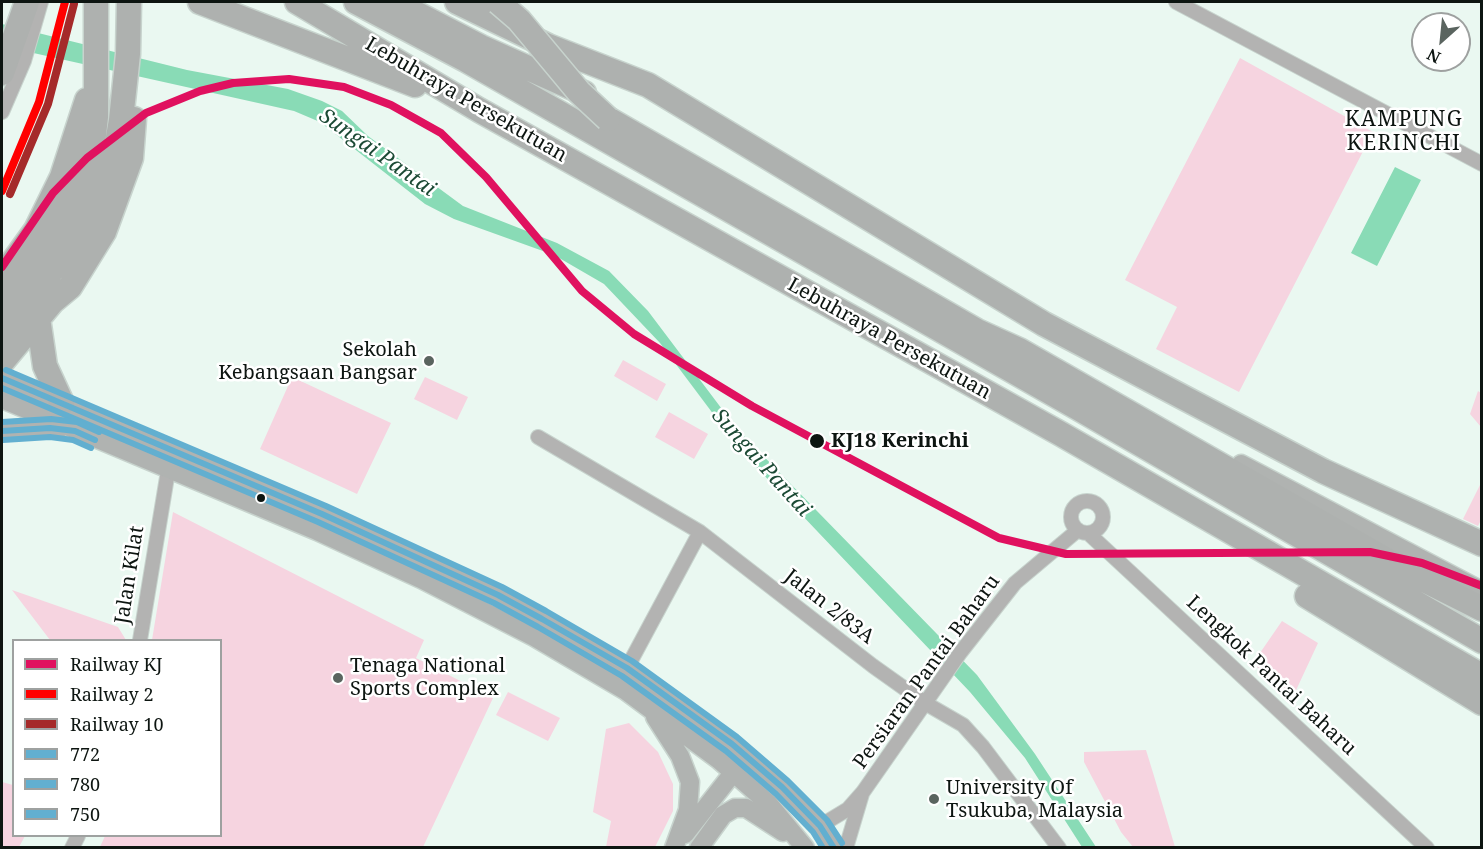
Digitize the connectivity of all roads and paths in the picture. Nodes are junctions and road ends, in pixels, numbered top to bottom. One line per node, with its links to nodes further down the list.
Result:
1 (27, 2): 13 (highway)
2 (41, 2): 16 (street)
3 (96, 2): 14 (highway)
4 (129, 2): 12 (highway)
5 (200, 2): 15 (highway)
6 (297, 2): 15 (highway, Lebuhraya Persekutuan)
7 (356, 2): 28 (highway, Lebuhraya Persekutuan)
8 (394, 2): 23 (highway)
9 (498, 2): 19 (highway, bridge)
10 (1176, 2): 17 (street)
11 (462, 4): 34 (highway, bridge)
12 (128, 54): 21 (highway); 22 (highway)
13 (2, 73)
14 (96, 84): 18 (highway); 20 (highway)
15 (479, 110): 35 (highway, Lebuhraya Persekutuan)
16 (2, 112)
17 (1482, 164)
18 (2, 277)
19 (894, 282): 23 (highway); 28 (highway)
20 (2, 306)
21 (38, 318): 22 (highway); 24 (highway); 27 (highway)
22 (2, 334)
23 (1018, 350): 32 (highway)
24 (2, 362)
25 (2, 378): 27 (main road)
26 (2, 399): 30 (main road)
27 (62, 403): 46 (main road)
28 (1078, 408): 40 (highway, Lebuhraya Persekutuan)
29 (2, 431): 30 (main road)
30 (75, 431): 33 (main road)
31 (538, 438): 37 (street, Jalan 2/83A)
32 (1178, 441): 41 (main road); 42 (highway)
33 (168, 471): 44 (street, Jalan Kilat); 50 (main road)
34 (1323, 471): 38 (highway); 39 (highway)
35 (1153, 488): 47 (highway, Lebuhraya Persekutuan); 48 (highway)
36 (1083, 531): 49 (street, Persiaran Pantai Baharu); 61 (street, Lengkok Pantai Baharu)
37 (700, 532): 46 (street); 49 (street, Jalan 2/83A)
38 (1482, 544)
39 (1482, 558)
40 (1376, 580): 43 (highway); 45 (highway, Lebuhraya Persekutuan)
41 (1482, 591)
42 (1482, 609)
43 (1482, 633)
44 (140, 639)
45 (1482, 641)
46 (627, 668): 51 (main road)
47 (1482, 676)
48 (1480, 702)
49 (925, 703): 53 (street, Persiaran Pantai Baharu); 60 (street, Jalan 2/83A)
50 (648, 707): 52 (main road); 55 (main road)
51 (747, 757): 52 (main road); 54 (main road)
52 (734, 771): 55 (main road); 57 (main road)
53 (863, 792): 54 (street, Persiaran Pantai Baharu); 59 (street, Persiaran Pantai Baharu)
54 (820, 826): 58 (main road)
55 (674, 848)
56 (699, 848): 57 (main road)
57 (804, 848)
58 (834, 848)
59 (846, 848)
60 (1059, 848)
61 (1427, 848)

